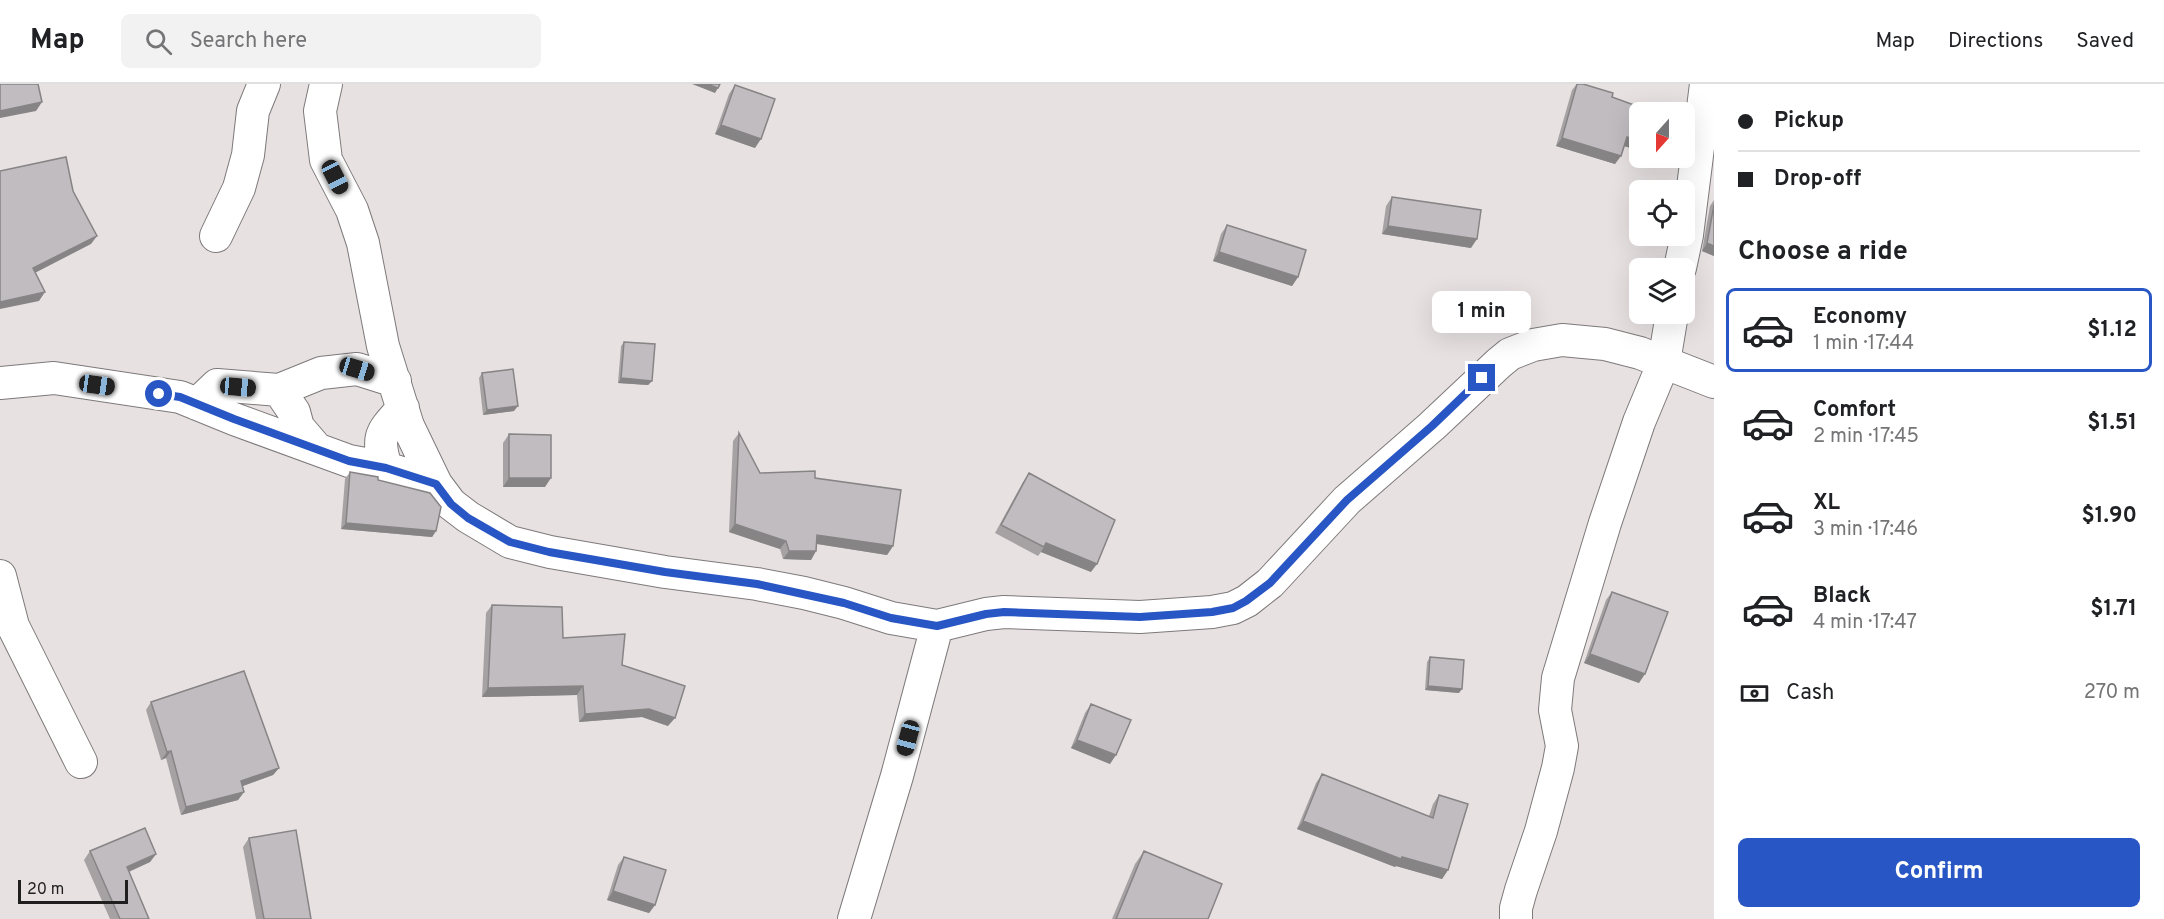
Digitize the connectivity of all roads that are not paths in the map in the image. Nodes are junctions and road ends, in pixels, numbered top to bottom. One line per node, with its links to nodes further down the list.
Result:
1 (264, 84): 4 (street)
2 (326, 84): 11 (street)
3 (1706, 84): 5 (street)
4 (216, 236)
5 (1682, 258)
6 (1670, 324): 7 (street)
7 (1664, 362): 8 (street); 17 (street); 20 (street)
8 (1714, 382)
9 (0, 383): 12 (street)
10 (279, 390): 11 (street); 12 (street); 13 (street)
11 (399, 394): 14 (street); 15 (street)
12 (197, 404): 13 (street)
13 (316, 448): 14 (street)
14 (386, 468): 15 (street)
15 (436, 484): 17 (street)
16 (0, 576): 18 (street)
17 (937, 626): 19 (street)
18 (81, 762)
19 (854, 919)
20 (1516, 919)

